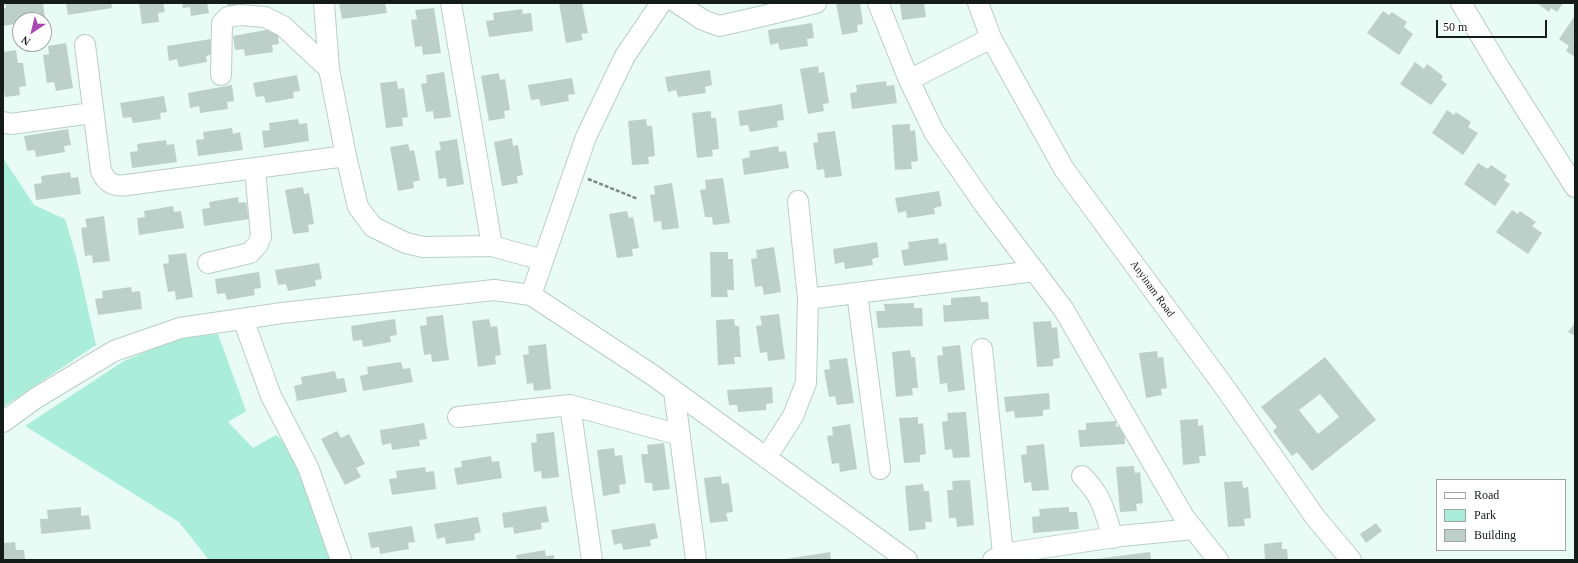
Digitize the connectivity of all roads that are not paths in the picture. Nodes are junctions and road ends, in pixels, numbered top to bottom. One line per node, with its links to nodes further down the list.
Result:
1 (324, 3): 11 (street)
2 (451, 3): 20 (street)
3 (661, 3): 21 (street)
4 (677, 3): 5 (street)
5 (816, 3)
6 (878, 3): 13 (street)
7 (978, 3): 9 (street, Anyinam Road)
8 (1461, 3): 18 (street)
9 (991, 38): 13 (street); 45 (street, Anyinam Road)
10 (85, 45): 14 (street)
11 (329, 69): 12 (street); 16 (street)
12 (221, 75)
13 (910, 80): 23 (street)
14 (92, 113): 15 (street); 17 (street)
15 (3, 122)
16 (346, 156): 17 (street); 20 (street)
17 (254, 168): 22 (street)
18 (1575, 187)
19 (798, 201): 26 (street)
20 (492, 246): 21 (street)
21 (544, 260): 25 (street)
22 (208, 263)
23 (1035, 271): 24 (street); 37 (street)
24 (857, 293): 26 (street); 35 (street)
25 (531, 295): 27 (street); 29 (street)
26 (808, 299): 34 (street)
27 (242, 319): 32 (street); 40 (street)
28 (982, 350): 39 (street)
29 (674, 391): 33 (street); 34 (street)
30 (570, 405): 31 (street); 33 (street); 41 (street)
31 (458, 417)
32 (3, 422)
33 (680, 435): 42 (street)
34 (766, 458): 43 (street)
35 (880, 469)
36 (1082, 476): 38 (street)
37 (1194, 529): 38 (street); 44 (street)
38 (1113, 538): 39 (street)
39 (998, 557)
40 (341, 560)
41 (592, 560)
42 (696, 560)
43 (907, 560)
44 (1218, 560)
45 (1352, 560)

